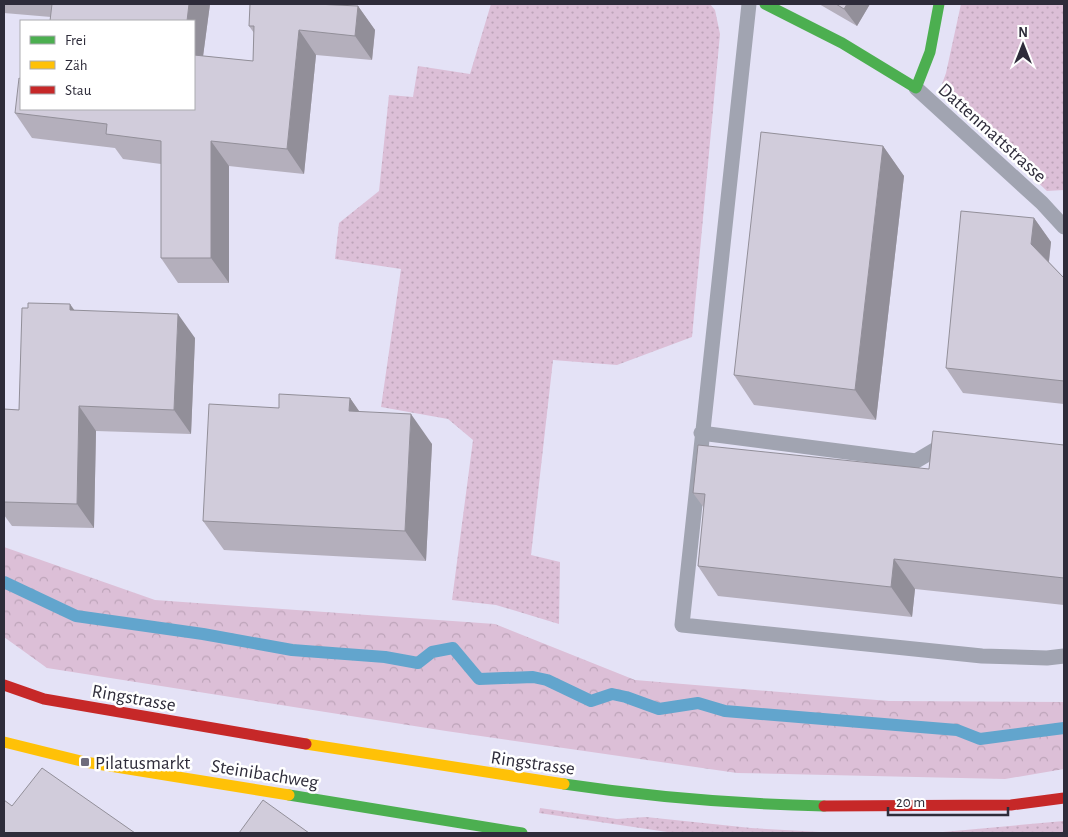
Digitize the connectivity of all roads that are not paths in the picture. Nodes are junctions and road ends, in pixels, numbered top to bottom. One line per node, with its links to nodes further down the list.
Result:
1 (749, 4): 6 (lane)
2 (766, 4): 4 (main road, Dattenmattstrasse)
3 (939, 4): 4 (main road, Dattenmattstrasse)
4 (916, 88): 5 (lane, Dattenmattstrasse)
5 (1064, 227)
6 (701, 433): 7 (lane); 8 (lane)
7 (960, 441)
8 (1064, 656)
9 (4, 686): 11 (main road, Ringstrasse)
10 (4, 742): 12 (main road, Steinibachweg)
11 (1064, 798)
12 (522, 833)

